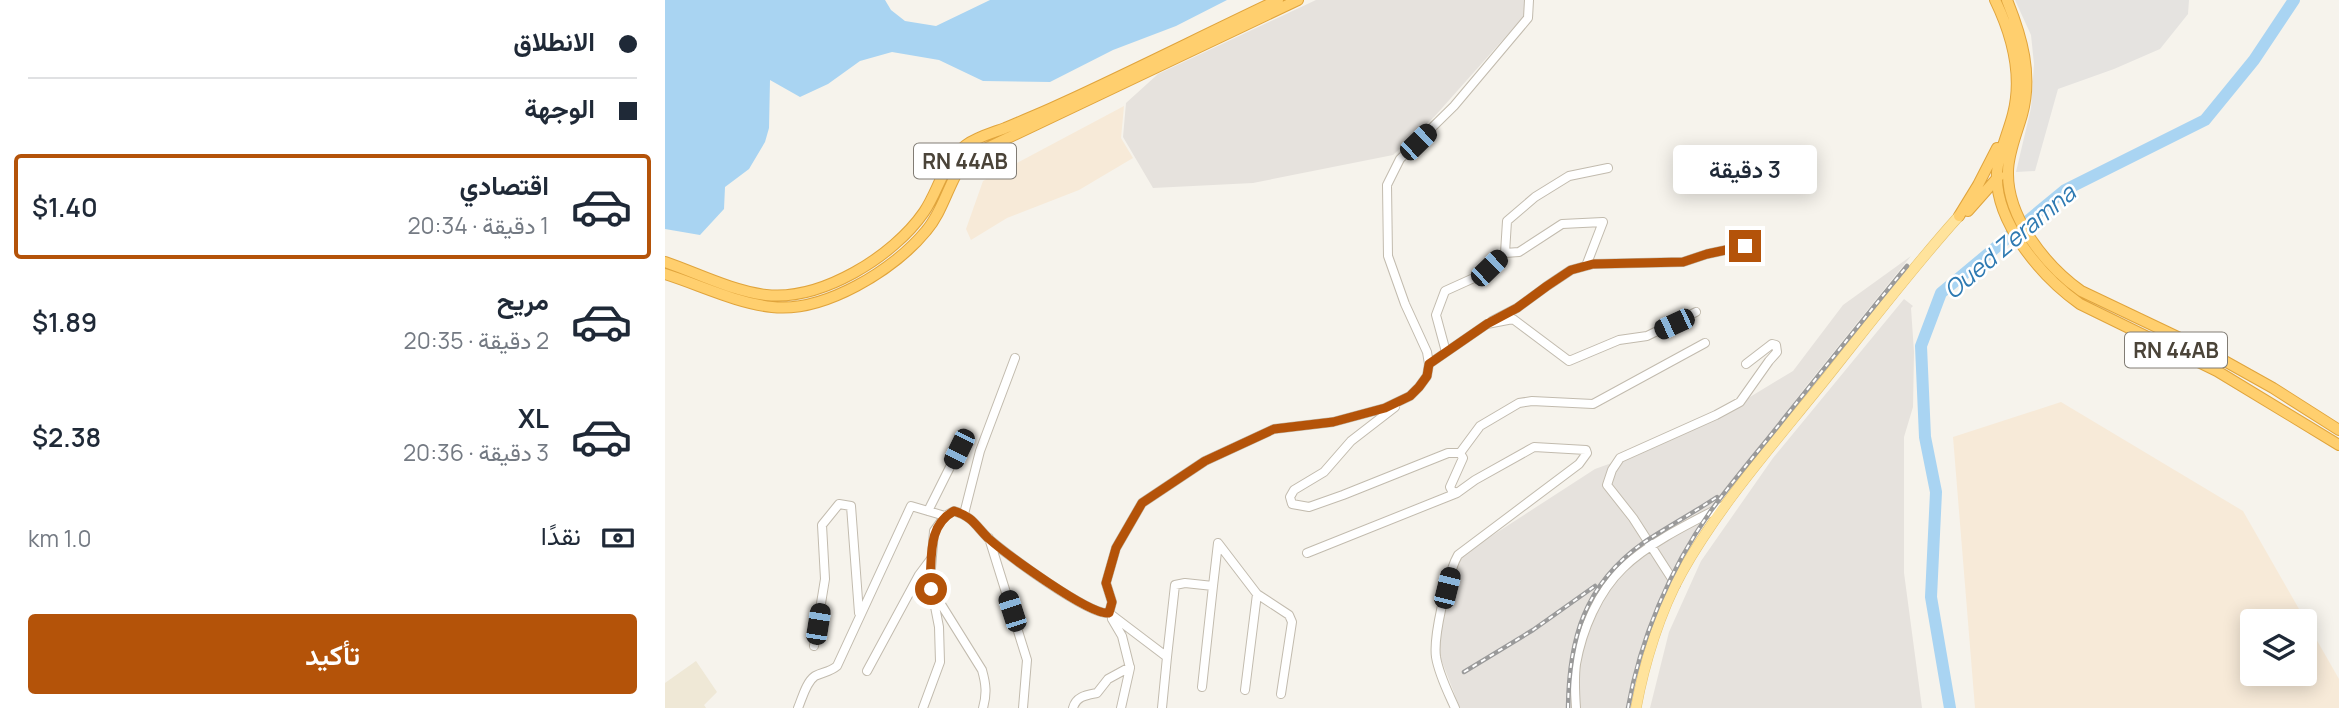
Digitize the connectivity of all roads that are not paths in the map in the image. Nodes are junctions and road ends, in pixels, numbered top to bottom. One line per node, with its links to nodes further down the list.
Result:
1 (1278, 0): 14 (highway, RN 44AB)
2 (1298, 0): 16 (highway, RN 44AB)
3 (1529, 0): 22 (street)
4 (1994, 0): 6 (highway, RN 44AB)
5 (2007, 0): 8 (highway, RN 44AB)
6 (2013, 112): 8 (highway, RN 44AB); 10 (highway)
7 (1608, 168): 13 (street)
8 (2003, 178): 9 (highway, RN 44AB); 10 (highway)
9 (2007, 206): 10 (highway); 11 (highway, RN 44AB)
10 (1960, 217): 30 (main road)
11 (2027, 243): 25 (highway, RN 44AB); 26 (highway, RN 44AB)
12 (1745, 246): 15 (street)
13 (1505, 253): 15 (street); 20 (street)
14 (665, 262)
15 (1586, 266): 18 (street)
16 (665, 274)
17 (1696, 312): 18 (street)
18 (1487, 324): 20 (street)
19 (1705, 343): 28 (street)
20 (1446, 352): 22 (street)
21 (1015, 358): 32 (street)
22 (1429, 364): 24 (street)
23 (1746, 364): 35 (street)
24 (1410, 396): 28 (street); 42 (street)
25 (2339, 430)
26 (2339, 445)
27 (959, 449): 31 (street)
28 (1460, 453): 29 (street)
29 (1457, 493): 36 (street); 58 (street)
30 (1725, 505): 35 (street); 38 (main road)
31 (928, 511): 33 (street); 43 (street)
32 (964, 514): 33 (street); 34 (street)
33 (945, 516): 37 (street)
34 (989, 538): 42 (street); 54 (street)
35 (1652, 546): 38 (street); 59 (street)
36 (1307, 554)
37 (931, 559): 40 (street); 47 (street)
38 (1676, 584): 60 (main road)
39 (1213, 586): 41 (street); 45 (street); 48 (street)
40 (931, 589): 52 (street); 53 (street)
41 (1257, 594): 49 (street); 50 (street)
42 (1109, 613): 45 (street); 46 (street)
43 (860, 616): 44 (street); 51 (street)
44 (814, 646)
45 (1167, 657): 57 (street)
46 (1130, 667): 55 (street); 56 (street)
47 (867, 671)
48 (1202, 687)
49 (1245, 690)
50 (1281, 694)
51 (798, 708)
52 (923, 708)
53 (983, 708)
54 (1023, 708)
55 (1073, 708)
56 (1121, 708)
57 (1162, 708)
58 (1455, 708)
59 (1576, 708)
60 (1636, 708)

